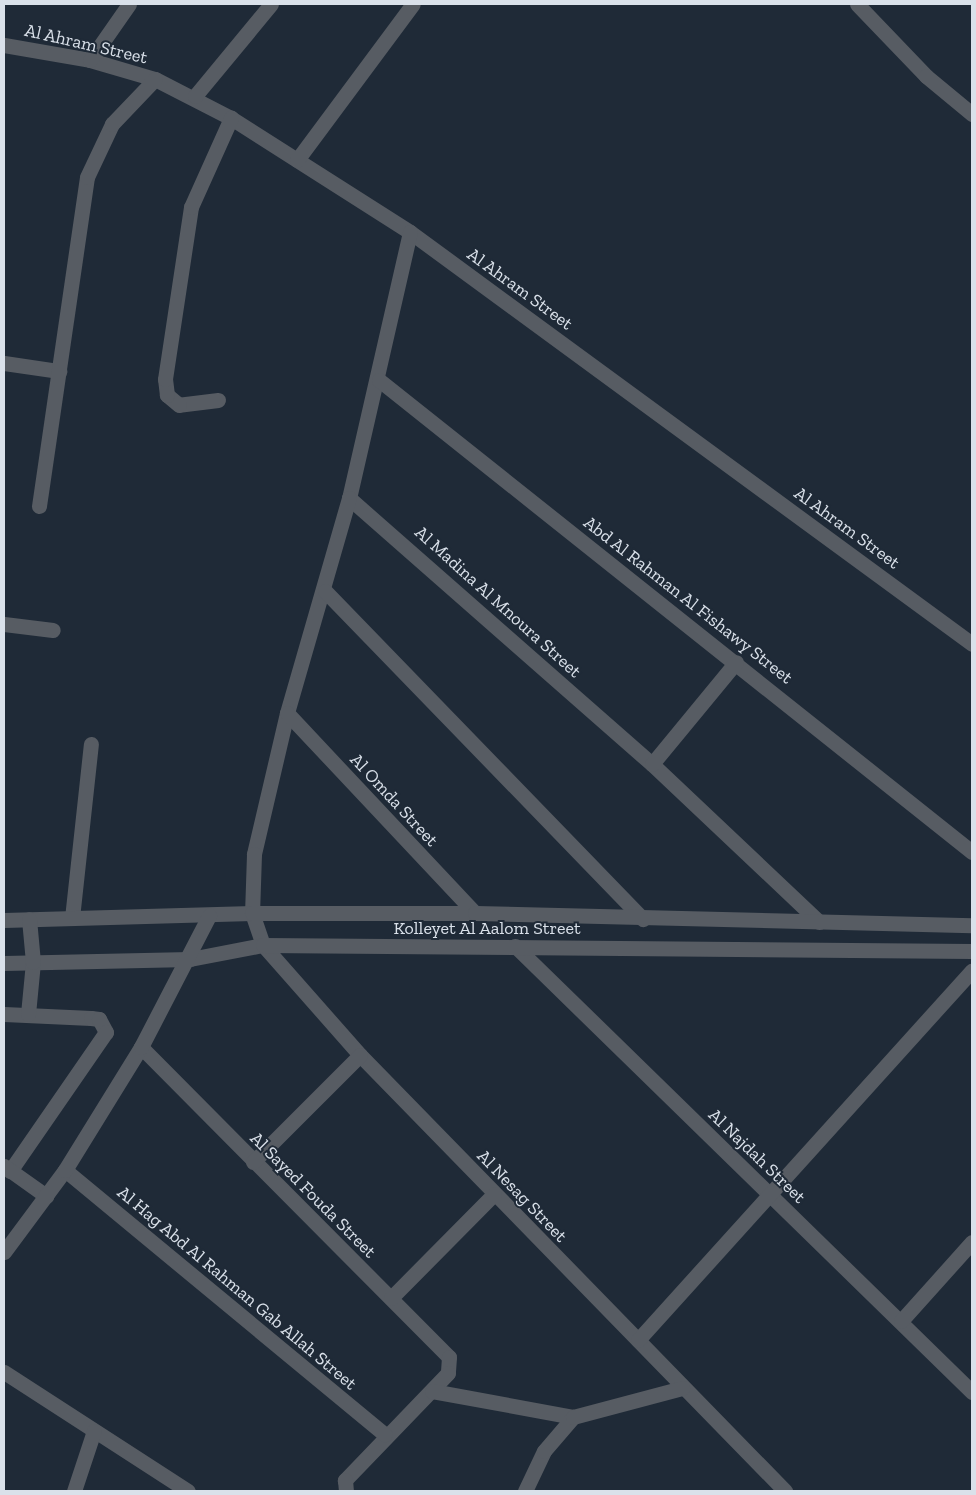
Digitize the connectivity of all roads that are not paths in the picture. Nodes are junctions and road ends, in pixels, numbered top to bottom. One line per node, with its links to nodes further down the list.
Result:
1 (130, 4): 6 (street)
2 (270, 4): 8 (street)
3 (413, 4): 11 (street)
4 (857, 4): 9 (street)
5 (4, 45): 6 (street, Al Ahram Street)
6 (90, 60): 7 (street, Al Ahram Street)
7 (155, 79): 8 (street, Al Ahram Street); 14 (street)
8 (195, 96): 10 (street, Al Ahram Street)
9 (972, 114)
10 (231, 118): 11 (street, Al Ahram Street); 16 (street)
11 (297, 160): 12 (street, Al Ahram Street)
12 (410, 232): 15 (street); 22 (street, Al Ahram Street)
13 (4, 363): 14 (street)
14 (59, 371): 18 (street)
15 (379, 380): 17 (street); 23 (street, Abd Al Rahman Al Fishawy Street)
16 (218, 400)
17 (349, 498): 19 (street); 26 (street, Al Madina Al Mnoura Street)
18 (39, 506)
19 (325, 591): 24 (street); 33 (street)
20 (4, 624): 21 (street)
21 (53, 630)
22 (972, 644)
23 (736, 662): 26 (street); 27 (street, Abd Al Rahman Al Fishawy Street)
24 (287, 713): 28 (street); 29 (street, Al Omda Street)
25 (91, 744): 31 (street)
26 (652, 764): 35 (street, Al Madina Al Mnoura Street)
27 (972, 852)
28 (252, 913): 29 (street, Kolleyet Al Aalom Street); 30 (street, Kolleyet Al Aalom Street); 37 (street, Al Nesag Street)
29 (475, 913): 33 (street, Kolleyet Al Aalom Street)
30 (209, 916): 31 (street, Kolleyet Al Aalom Street); 40 (street)
31 (72, 918): 32 (street, Kolleyet Al Aalom Street)
32 (29, 919): 34 (street, Kolleyet Al Aalom Street); 42 (street)
33 (643, 919): 35 (street, Kolleyet Al Aalom Street)
34 (4, 920)
35 (819, 922): 36 (street, Kolleyet Al Aalom Street)
36 (972, 925)
37 (263, 945): 38 (street, Kolleyet Al Aalom Street); 40 (street, Kolleyet Al Aalom Street); 47 (street, Al Nesag Street)
38 (515, 946): 39 (street, Kolleyet Al Aalom Street); 53 (street, Al Najdah Street)
39 (972, 951)
40 (190, 959): 42 (street, Kolleyet Al Aalom Street); 46 (street)
41 (4, 962): 42 (street, Kolleyet Al Aalom Street)
42 (33, 962): 45 (street)
43 (972, 970): 53 (street)
44 (4, 1014): 45 (street)
45 (28, 1014): 49 (street)
46 (141, 1046): 48 (street, Al Sayed Fouda Street); 50 (street)
47 (360, 1054): 48 (street); 51 (street, Al Nesag Street)
48 (252, 1162): 56 (street, Al Sayed Fouda Street)
49 (7, 1168): 52 (street)
50 (66, 1170): 52 (street); 65 (street, Al Hag Abd Al Rahman Gab Allah Street)
51 (494, 1194): 56 (street); 58 (street, Al Nesag Street)
52 (46, 1196): 55 (street)
53 (772, 1196): 57 (street, Al Najdah Street); 58 (street)
54 (972, 1242): 57 (street)
55 (4, 1252)
56 (391, 1298): 61 (street, Al Sayed Fouda Street)
57 (901, 1321): 62 (street, Al Najdah Street)
58 (638, 1340): 60 (street, Al Nesag Street)
59 (4, 1372): 64 (street)
60 (682, 1388): 63 (street); 70 (street, Al Nesag Street)
61 (432, 1390): 63 (street); 65 (street)
62 (972, 1392)
63 (573, 1418): 69 (street)
64 (94, 1431): 67 (street); 68 (street)
65 (385, 1436): 66 (street)
66 (346, 1486)
67 (74, 1491)
68 (188, 1491)
69 (525, 1491)
70 (785, 1491)

